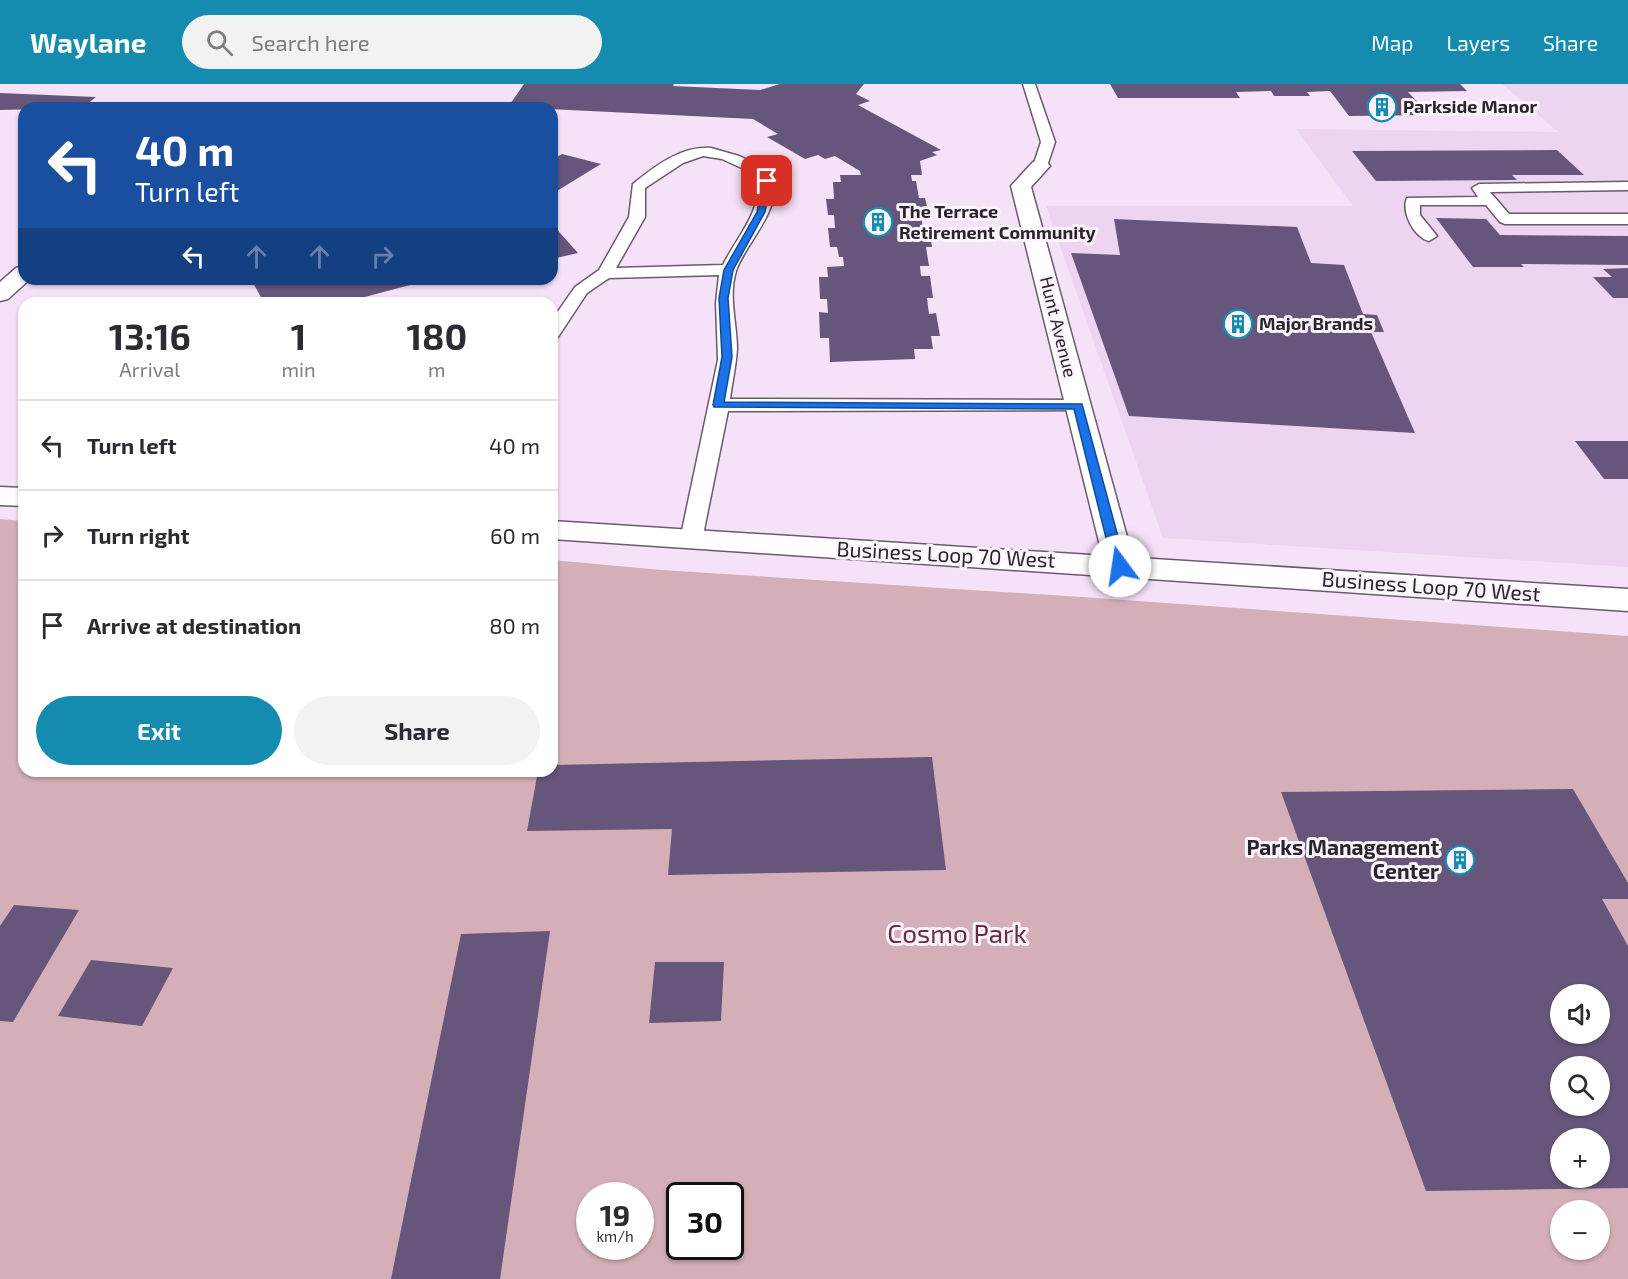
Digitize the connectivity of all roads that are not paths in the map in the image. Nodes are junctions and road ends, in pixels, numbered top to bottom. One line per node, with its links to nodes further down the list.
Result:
1 (1029, 84): 2 (lane)
2 (1040, 166): 13 (main road, Hunt Avenue)
3 (1628, 186): 4 (lane)
4 (1489, 201): 5 (lane); 6 (lane)
5 (1628, 219)
6 (1429, 236)
7 (729, 270): 8 (lane); 8 (lane); 12 (lane)
8 (605, 273): 11 (lane)
9 (18, 278): 10 (main road)
10 (0, 294)
11 (558, 324)
12 (718, 405): 13 (lane); 17 (lane)
13 (1078, 406): 18 (main road, Hunt Avenue)
14 (0, 496): 15 (main road)
15 (18, 497)
16 (558, 530): 17 (main road, Business Loop 70 West)
17 (691, 540): 18 (main road, Business Loop 70 West)
18 (1120, 566): 19 (main road, Business Loop 70 West)
19 (1628, 600)

